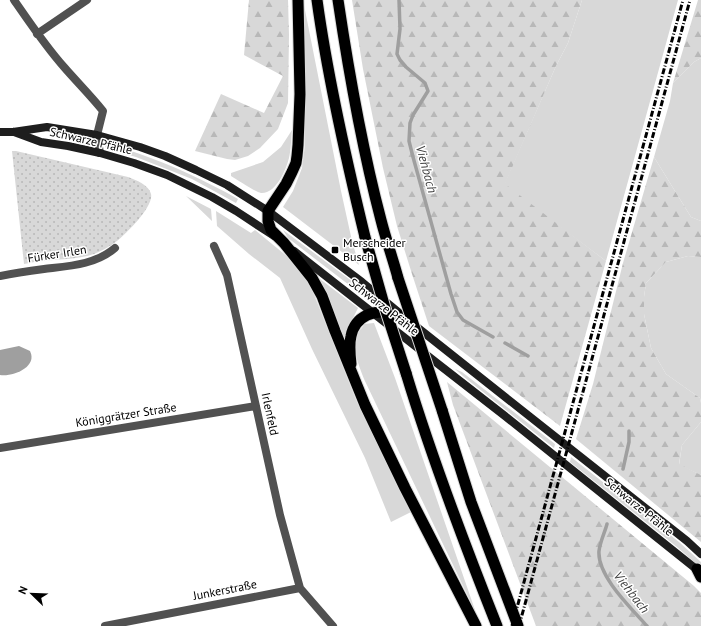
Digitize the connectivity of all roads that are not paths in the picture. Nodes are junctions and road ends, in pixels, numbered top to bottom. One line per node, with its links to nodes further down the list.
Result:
1 (14, 0): 6 (street)
2 (87, 0): 6 (street)
3 (298, 0): 11 (highway)
4 (318, 0): 27 (highway, bridge)
5 (338, 0): 28 (highway, bridge)
6 (38, 34): 9 (street)
7 (0, 132): 8 (main road, Schwarze Pfähle)
8 (13, 132): 9 (main road, Schwarze Pfähle); 10 (main road, Schwarze Pfähle)
9 (97, 135): 10 (street); 11 (main road, Schwarze Pfähle)
10 (100, 153): 12 (main road, Schwarze Pfähle)
11 (268, 211): 12 (highway); 17 (main road, Schwarze Pfähle)
12 (284, 243): 16 (main road, Schwarze Pfähle); 18 (highway)
13 (214, 246): 19 (street, Irlenfeld)
14 (115, 248): 15 (street, Fürker Irlen)
15 (0, 276)
16 (372, 312): 17 (highway); 18 (highway); 22 (main road, Schwarze Pfähle)
17 (407, 319): 21 (main road, Schwarze Pfähle)
18 (352, 372): 26 (highway)
19 (256, 406): 20 (street, Königgrätzer Straße); 23 (street, Irlenfeld)
20 (0, 448)
21 (701, 554)
22 (700, 573)
23 (300, 588): 24 (street, Junkerstraße); 25 (street)
24 (105, 626)
25 (333, 626)
26 (476, 626)
27 (496, 626)
28 (518, 626)

